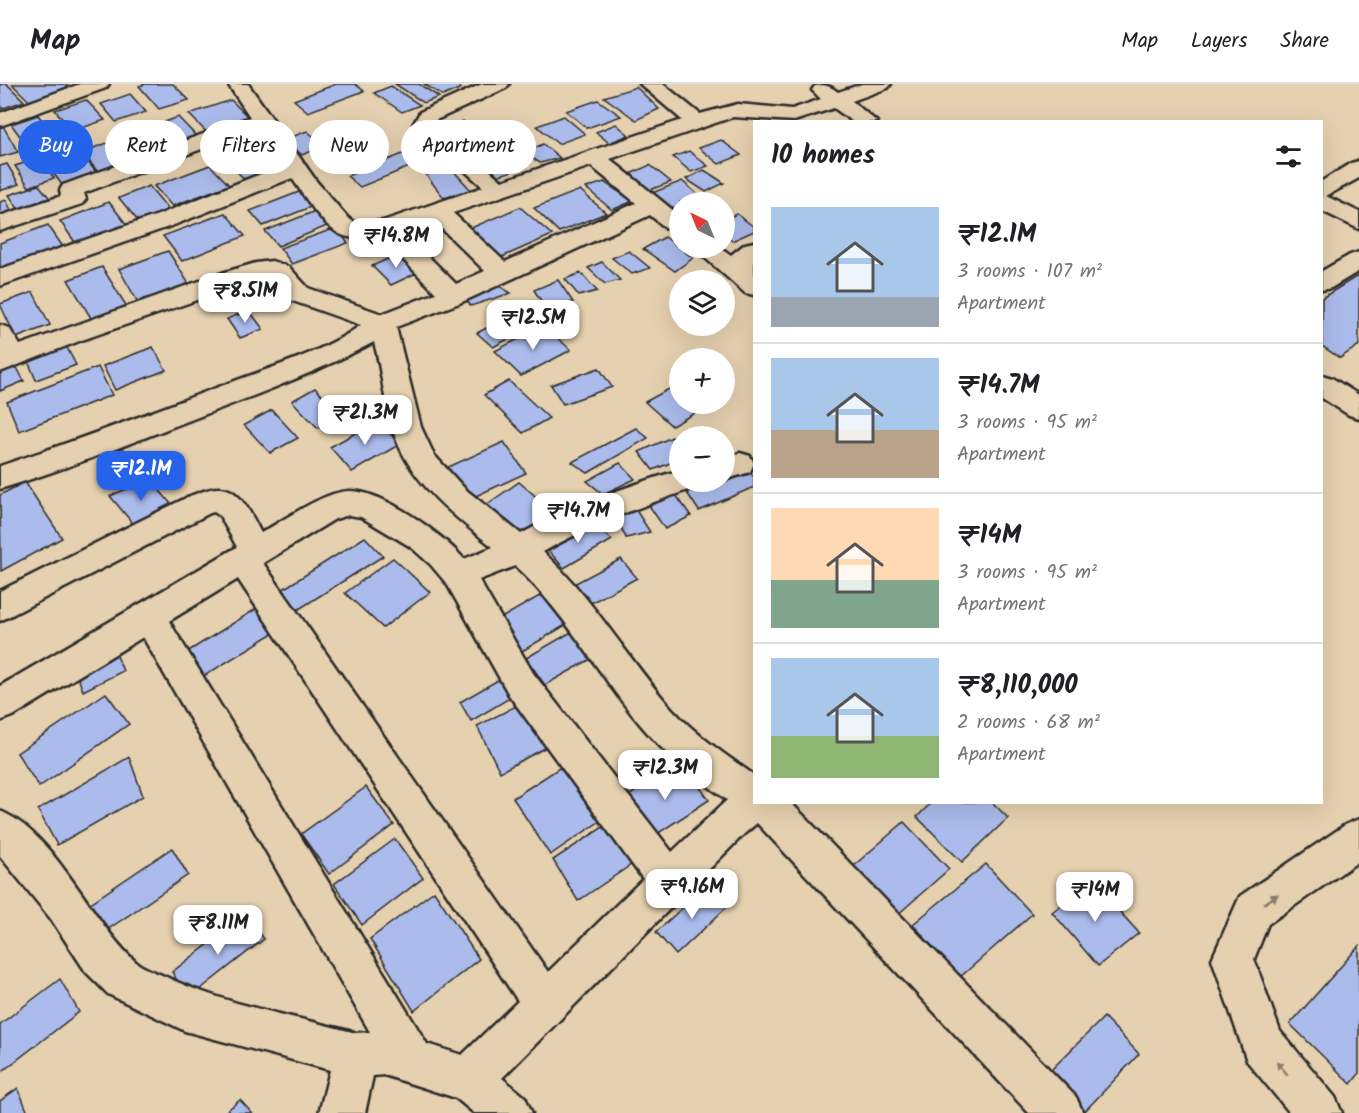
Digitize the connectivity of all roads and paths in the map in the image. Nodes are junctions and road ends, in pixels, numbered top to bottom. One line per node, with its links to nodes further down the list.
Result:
1 (99, 84): 9 (street)
2 (238, 84): 8 (street)
3 (499, 84): 16 (street)
4 (650, 84): 11 (street)
5 (813, 84): 7 (street)
6 (881, 84): 7 (street)
7 (836, 100): 10 (street); 11 (street)
8 (263, 119): 23 (street)
9 (0, 120)
10 (864, 120)
11 (697, 122): 12 (street)
12 (594, 157): 16 (street); 19 (street)
13 (1359, 168): 17 (street)
14 (297, 169): 24 (street)
15 (281, 174): 29 (street)
16 (498, 189): 20 (street)
17 (1323, 189)
18 (1323, 203): 22 (street)
19 (652, 205): 21 (street); 28 (street)
20 (437, 210): 24 (street); 28 (street)
21 (669, 219)
22 (1359, 222)
23 (0, 224)
24 (386, 228): 32 (street)
25 (753, 250): 30 (street)
26 (719, 258): 30 (street)
27 (1359, 260): 31 (street)
28 (501, 273): 32 (street)
29 (0, 278)
30 (747, 280)
31 (1323, 281)
32 (453, 296): 33 (street)
33 (382, 323): 35 (street); 38 (street); 40 (street)
34 (0, 334): 35 (street)
35 (7, 360)
36 (1323, 386): 37 (street)
37 (1359, 408)
38 (0, 478)
39 (669, 485): 40 (street)
40 (520, 550): 42 (street); 46 (street)
41 (249, 555): 42 (street); 43 (street); 44 (street); 52 (street)
42 (458, 575): 51 (street)
43 (0, 607)
44 (148, 616): 45 (street); 54 (street)
45 (0, 705)
46 (753, 796)
47 (753, 804): 51 (street)
48 (764, 804): 58 (street)
49 (0, 830): 53 (street)
50 (1359, 838): 59 (street, one-way to 50)
51 (670, 882): 52 (street)
52 (545, 1004): 55 (street)
53 (356, 1055): 54 (street); 56 (street)
54 (412, 1061): 55 (street)
55 (470, 1080): 57 (street)
56 (342, 1113)
57 (509, 1113)
58 (1060, 1113)
59 (1319, 1113)

